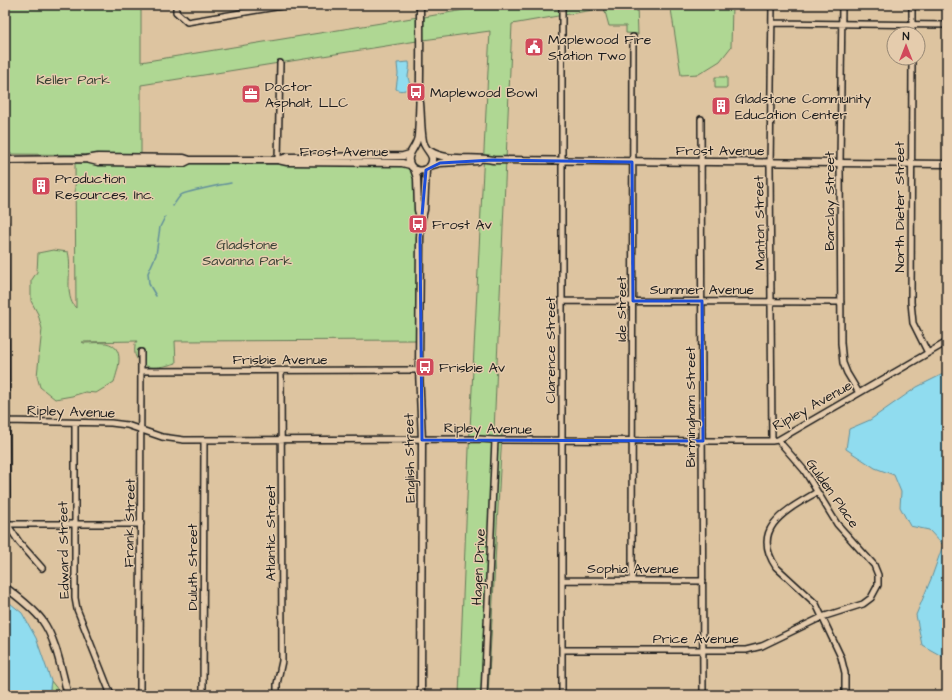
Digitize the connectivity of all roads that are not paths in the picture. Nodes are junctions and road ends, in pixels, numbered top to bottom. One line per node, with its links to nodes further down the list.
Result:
1 (176, 5): 2 (street)
2 (288, 5)
3 (420, 5): 15 (street)
4 (562, 5): 22 (street, Clarence Street)
5 (772, 5): 8 (street, Manton Street)
6 (842, 5): 9 (street, Barclay Street)
7 (912, 5): 10 (street)
8 (772, 23): 9 (street); 25 (street, Manton Street)
9 (842, 24): 10 (street); 26 (street, Barclay Street)
10 (912, 24): 11 (street)
11 (947, 24)
12 (632, 37): 23 (street, Ide Street)
13 (280, 63): 20 (street)
14 (912, 66): 27 (street, North Dieter Street)
15 (420, 103): 17 (street); 18 (street)
16 (701, 119): 24 (street, Birmingham Street)
17 (429, 150): 18 (street); 21 (street, Frost Avenue); 30 (street)
18 (412, 152): 20 (street, Frost Avenue); 29 (street)
19 (5, 160): 20 (street, Frost Avenue)
20 (278, 160): 29 (street, Frost Avenue)
21 (494, 160): 22 (street, Frost Avenue); 30 (street, Frost Avenue)
22 (563, 161): 23 (street, Frost Avenue); 34 (street, Clarence Street)
23 (632, 162): 24 (street, Frost Avenue); 35 (street, Ide Street)
24 (701, 162): 25 (street, Frost Avenue); 36 (street, Birmingham Street)
25 (770, 163): 26 (street, Frost Avenue); 37 (street, Manton Street)
26 (840, 163): 27 (street, Frost Avenue); 38 (street, Barclay Street)
27 (911, 164): 28 (street, Frost Avenue); 41 (street, North Dieter Street)
28 (947, 164)
29 (412, 167): 30 (street); 31 (street, English Street)
30 (428, 168): 31 (street, English Street)
31 (421, 221): 43 (street, English Street)
32 (5, 223): 33 (street)
33 (5, 258): 46 (street)
34 (562, 301): 35 (street, Summer Avenue); 53 (street, Clarence Street)
35 (633, 301): 36 (street, Summer Avenue); 55 (street, Ide Street)
36 (702, 301): 37 (street, Summer Avenue); 56 (street, Birmingham Street)
37 (771, 302): 38 (street, Summer Avenue); 54 (street, Manton Street)
38 (842, 302): 45 (street, Barclay Street)
39 (947, 342): 41 (street, Ripley Avenue)
40 (141, 352): 44 (street, Frank Street)
41 (928, 353): 45 (street, Ripley Avenue)
42 (282, 370): 43 (street, Frisbie Avenue); 44 (street, Frisbie Avenue); 50 (street, Atlantic Street)
43 (419, 370): 51 (street, English Street)
44 (141, 371): 48 (street, Frank Street)
45 (859, 393): 54 (street, Ripley Avenue)
46 (6, 421): 47 (street, Ripley Avenue); 57 (street)
47 (74, 422): 48 (street, Ripley Avenue); 60 (street, Edward Street)
48 (142, 430): 49 (street, Ripley Avenue); 61 (street, Frank Street)
49 (204, 440): 50 (street, Ripley Avenue); 73 (street, Duluth Street)
50 (282, 440): 51 (street, Ripley Avenue); 74 (street, Atlantic Street)
51 (422, 440): 52 (street, Ripley Avenue); 75 (street, English Street)
52 (495, 440): 53 (street, Ripley Avenue); 76 (street, Hagen Drive)
53 (562, 440): 55 (street, Ripley Avenue); 63 (street, Clarence Street)
54 (775, 440): 56 (street, Ripley Avenue); 58 (street, Gulden Place)
55 (633, 441): 56 (street, Ripley Avenue); 64 (street, Ide Street)
56 (703, 441): 65 (street, Birmingham Street)
57 (6, 475): 59 (street)
58 (817, 492): 67 (street); 67 (street, Gulden Place)
59 (6, 524): 60 (street); 62 (street)
60 (74, 524): 61 (street); 71 (street, Edward Street)
61 (141, 524): 72 (street, Frank Street)
62 (42, 568)
63 (562, 580): 64 (street, Sophia Avenue); 68 (street, Clarence Street)
64 (632, 580): 65 (street, Sophia Avenue)
65 (703, 581): 69 (street, Birmingham Street)
66 (5, 587): 70 (street)
67 (822, 616): 69 (street, Price Avenue); 79 (street)
68 (562, 650): 69 (street, Price Avenue); 77 (street, Clarence Street)
69 (703, 650): 78 (street, Birmingham Street)
70 (68, 695)
71 (110, 695)
72 (140, 695)
73 (203, 695)
74 (277, 695)
75 (421, 695)
76 (484, 695)
77 (562, 695)
78 (702, 695)
79 (845, 695)

